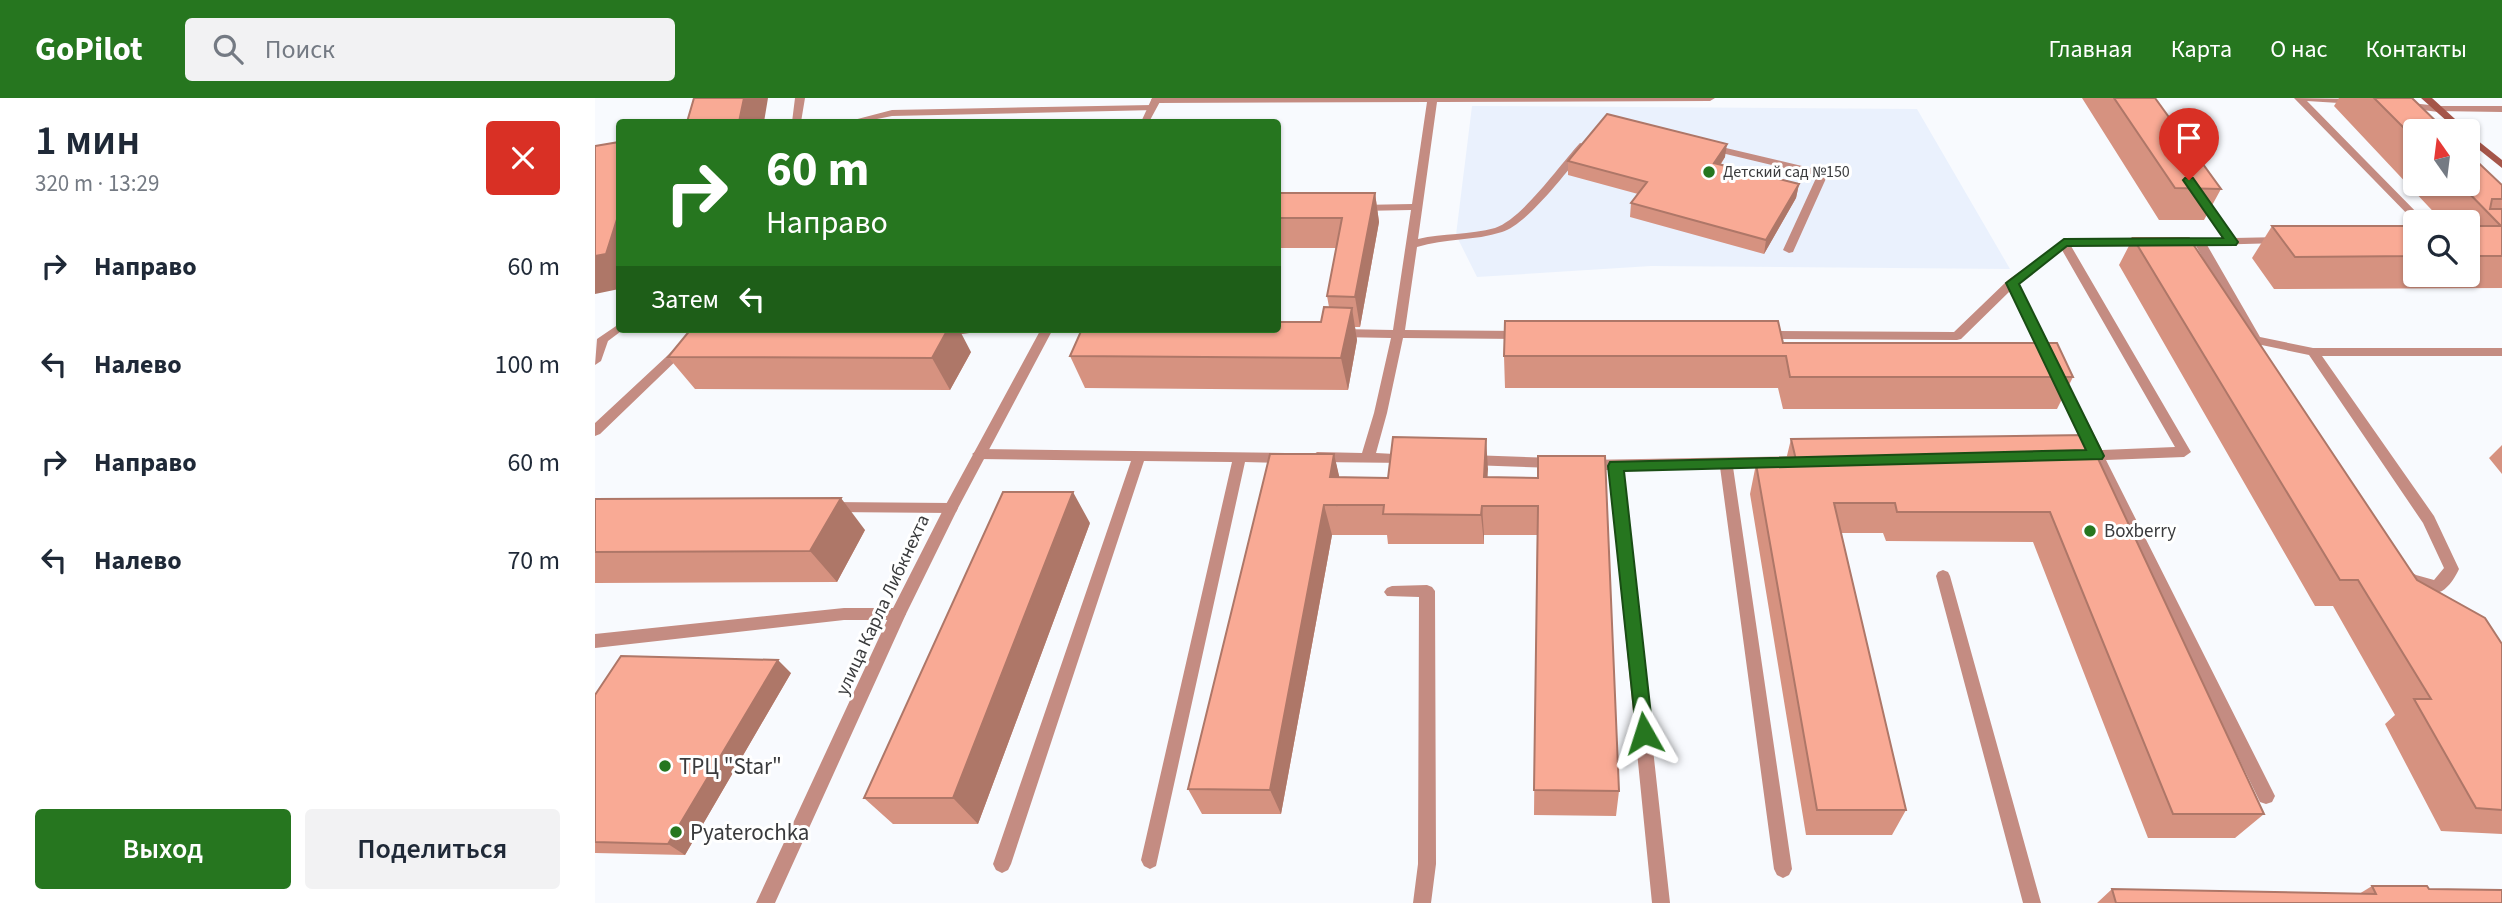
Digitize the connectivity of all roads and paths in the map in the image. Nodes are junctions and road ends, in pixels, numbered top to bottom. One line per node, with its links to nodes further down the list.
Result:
1 (800, 98): 13 (street)
2 (894, 98): 12 (street)
3 (1710, 98): 6 (street)
4 (2300, 98): 7 (street); 24 (street)
5 (2426, 98): 10 (street)
6 (1432, 101): 8 (street); 22 (street)
7 (2364, 101)
8 (1155, 102): 12 (street); 15 (street)
9 (2389, 103): 10 (street)
10 (2438, 109): 11 (street); 16 (street)
11 (2502, 109)
12 (892, 113): 14 (street)
13 (797, 119)
14 (865, 119)
15 (1146, 119)
16 (2449, 119)
17 (1594, 133): 29 (street)
18 (1693, 144): 30 (street)
19 (2480, 146): 20 (street)
20 (2502, 165)
21 (2193, 187): 26 (street)
22 (1415, 207): 23 (street); 29 (street)
23 (1346, 208)
24 (2409, 210)
25 (2297, 240): 26 (street)
26 (2231, 242): 28 (street)
27 (2064, 243): 28 (street); 31 (street); 47 (street)
28 (2200, 243): 39 (street)
29 (1412, 245): 36 (street)
30 (1789, 250)
31 (2012, 283): 38 (street); 47 (street)
32 (616, 330): 41 (street)
33 (701, 333): 42 (street)
34 (1045, 333): 43 (street, улица Карла Либкнехта)
35 (1332, 333): 36 (street)
36 (1401, 334): 37 (street); 45 (street)
37 (1528, 335)
38 (1750, 335)
39 (2313, 352): 40 (street); 56 (street)
40 (2502, 352)
41 (595, 362)
42 (595, 431)
43 (979, 454): 44 (street); 55 (street, улица Карла Либкнехта)
44 (1139, 456): 49 (street); 63 (street)
45 (1369, 456): 48 (street); 49 (street)
46 (2069, 456): 47 (street)
47 (2096, 456): 61 (street)
48 (1423, 458)
49 (1238, 459): 62 (street)
50 (1451, 459): 53 (street)
51 (1822, 461): 52 (street)
52 (1726, 463): 53 (street); 64 (street)
53 (1615, 466): 67 (street)
54 (819, 506): 55 (street)
55 (951, 508): 59 (street, улица Карла Либкнехта)
56 (2391, 562)
57 (1943, 576): 68 (street)
58 (1392, 592): 66 (street)
59 (898, 614): 60 (street); 65 (street, улица Карла Либкнехта)
60 (595, 640)
61 (2266, 796)
62 (1150, 860)
63 (1002, 864)
64 (1783, 869)
65 (765, 903)
66 (1422, 903)
67 (1661, 903)
68 (2032, 903)

